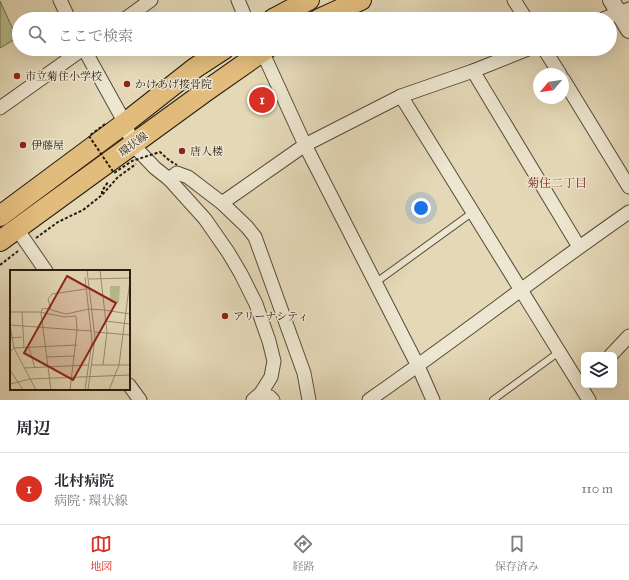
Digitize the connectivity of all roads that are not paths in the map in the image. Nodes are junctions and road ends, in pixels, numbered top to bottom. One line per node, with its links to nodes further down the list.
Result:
1 (60, 0): 8 (street)
2 (150, 0): 9 (street)
3 (238, 0): 10 (street)
4 (309, 0): 11 (main road)
5 (361, 0): 12 (main road)
6 (514, 0): 13 (street)
7 (620, 7): 14 (street)
8 (66, 12)
9 (134, 12)
10 (243, 12)
11 (284, 12)
12 (334, 12)
13 (522, 12)
14 (629, 30)
15 (73, 56): 26 (street)
16 (87, 56): 27 (street)
17 (213, 56): 27 (main road, 環状線)
18 (257, 56): 29 (main road, 環状線)
19 (267, 56): 28 (street)
20 (510, 56): 23 (street)
21 (548, 56): 22 (street)
22 (556, 68)
23 (473, 71): 25 (street); 38 (street)
24 (569, 89): 31 (street)
25 (401, 96): 28 (street); 33 (street)
26 (0, 108)
27 (125, 123): 29 (street); 35 (main road, 環状線)
28 (305, 145): 32 (street); 40 (street)
29 (136, 153): 30 (street); 36 (main road, 環状線)
30 (169, 179): 32 (street); 49 (street)
31 (629, 187)
32 (222, 203): 52 (street)
33 (473, 212): 40 (lane); 41 (street)
34 (629, 212): 38 (street)
35 (0, 216)
36 (17, 229): 37 (main road, 環状線); 39 (street)
37 (0, 241)
38 (579, 246): 41 (street)
39 (45, 270)
40 (375, 283): 45 (street)
41 (521, 289): 43 (street); 45 (street)
42 (629, 336): 44 (street)
43 (559, 352): 46 (street); 55 (lane)
44 (614, 352)
45 (418, 366): 53 (street); 54 (street)
46 (581, 384)
47 (130, 386): 50 (street)
48 (583, 388): 56 (street)
49 (257, 396): 51 (street)
50 (140, 400)
51 (273, 400)
52 (309, 400)
53 (369, 400)
54 (433, 400)
55 (493, 400)
56 (589, 400)

